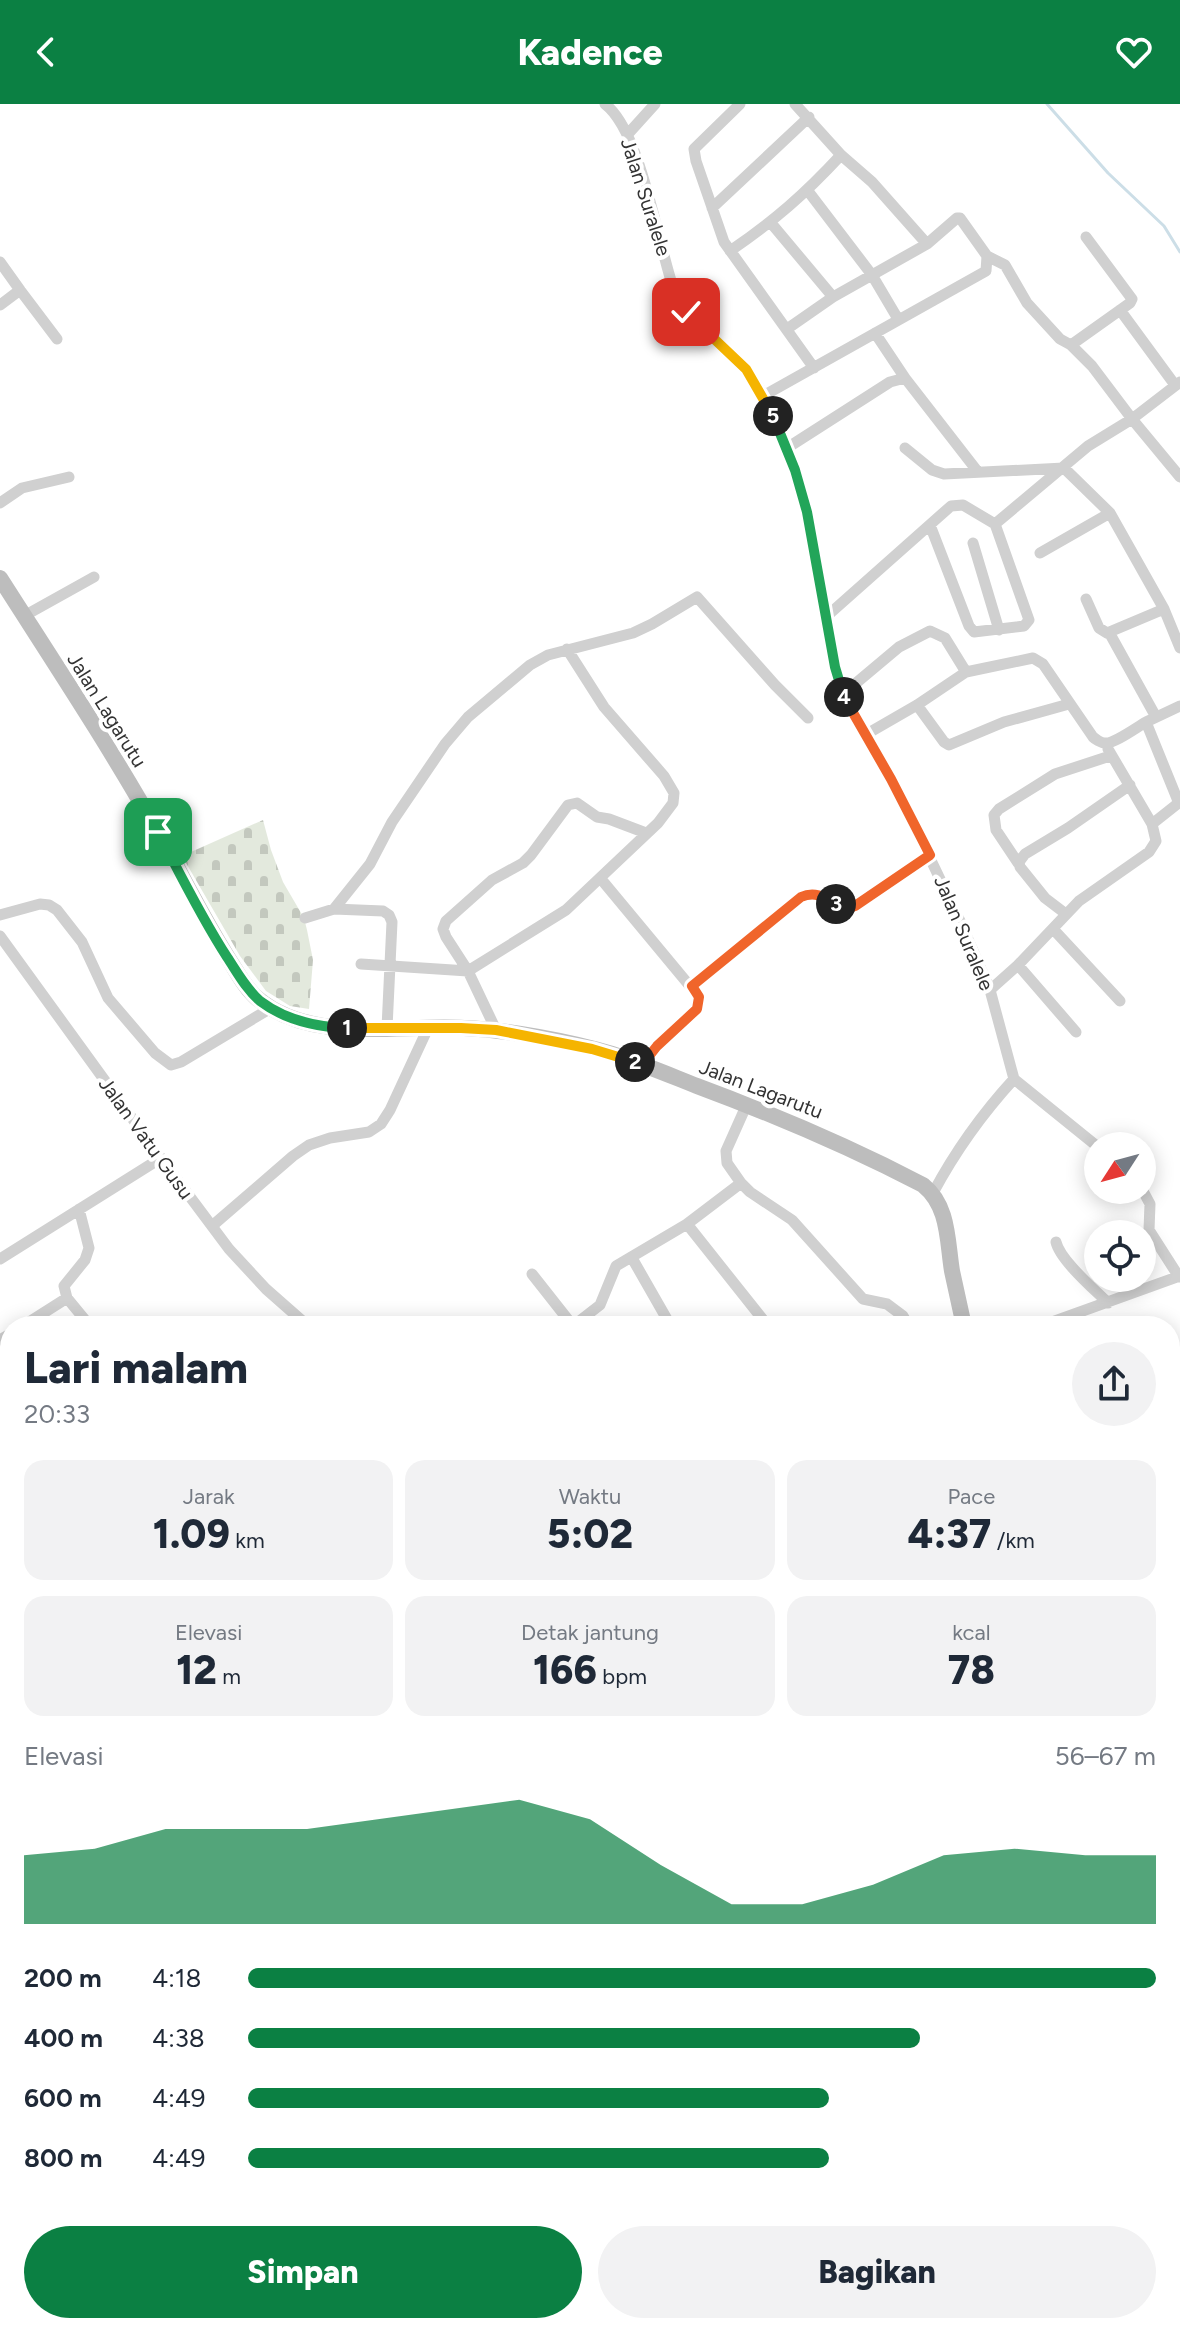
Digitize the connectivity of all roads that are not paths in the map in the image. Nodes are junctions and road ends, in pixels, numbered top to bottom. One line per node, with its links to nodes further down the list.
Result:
1 (605, 104): 6 (street, Jalan Suralele)
2 (655, 104): 6 (street)
3 (740, 104): 9 (street)
4 (795, 104): 5 (street)
5 (809, 117): 7 (street); 9 (street)
6 (627, 135): 29 (street, Jalan Suralele)
7 (841, 155): 8 (street); 12 (street)
8 (808, 191): 10 (street); 16 (street)
9 (712, 208): 13 (street)
10 (771, 223): 13 (street); 18 (street)
11 (1086, 237): 20 (street)
12 (927, 244): 14 (street); 16 (street)
13 (730, 251): 22 (street)
14 (987, 256): 21 (street); 25 (street)
15 (0, 262): 17 (street)
16 (872, 275): 18 (street); 21 (street)
17 (20, 290): 19 (street); 24 (street)
18 (833, 297): 22 (street)
19 (0, 305)
20 (1120, 310): 25 (street); 28 (street)
21 (898, 319): 23 (street)
22 (787, 329): 26 (street)
23 (875, 333): 26 (street); 27 (street)
24 (57, 339)
25 (1071, 345): 30 (street)
26 (814, 368): 29 (street)
27 (905, 378): 31 (street); 34 (street)
28 (1177, 384): 30 (street)
29 (763, 396): 31 (street, Jalan Suralele)
30 (1132, 419): 33 (street); 36 (street)
31 (787, 448): 48 (street, Jalan Suralele)
32 (905, 448): 34 (street)
33 (1064, 468): 34 (street); 38 (street); 39 (street)
34 (978, 472)
35 (69, 477): 37 (street)
36 (1180, 477)
37 (0, 503)
38 (1110, 513): 42 (street); 46 (street)
39 (995, 524): 40 (street); 49 (street)
40 (930, 525): 48 (street); 49 (street)
41 (973, 543): 49 (street)
42 (1040, 553)
43 (94, 577): 47 (street)
44 (0, 578): 47 (street, Jalan Lagarutu)
45 (1086, 599): 50 (street)
46 (1164, 609): 50 (street); 51 (street)
47 (24, 616): 82 (street, Jalan Lagarutu)
48 (827, 616): 54 (street, Jalan Suralele)
49 (999, 630)
50 (1110, 634): 59 (street)
51 (1180, 648)
52 (567, 649): 58 (street); 65 (street); 69 (street)
53 (966, 672): 54 (street); 55 (street); 56 (street)
54 (843, 694): 60 (street, Jalan Suralele)
55 (1069, 704): 56 (street); 61 (street)
56 (917, 705): 60 (street)
57 (1180, 706): 59 (street)
58 (808, 718)
59 (1151, 720): 61 (street); 64 (street)
60 (865, 735): 66 (street, Jalan Suralele)
61 (1106, 743): 62 (street)
62 (1110, 756): 63 (street); 67 (street)
63 (1130, 785): 64 (street); 67 (street)
64 (1152, 824): 70 (street)
65 (646, 833): 68 (street); 78 (street)
66 (930, 855): 79 (street); 80 (street, Jalan Suralele)
67 (1018, 863): 70 (street)
68 (601, 879): 78 (street); 79 (street)
69 (334, 909): 72 (street); 77 (street)
70 (1066, 914): 73 (street)
71 (0, 915): 82 (street)
72 (305, 918)
73 (1054, 930): 76 (street); 81 (street)
74 (0, 936): 91 (street, Jalan Vatu Gusu)
75 (361, 964): 77 (street)
76 (1018, 965): 80 (street); 86 (street)
77 (390, 967): 78 (street); 83 (street)
78 (468, 971): 85 (street)
79 (692, 986): 87 (street)
80 (990, 990): 88 (street, Jalan Suralele)
81 (1120, 1001)
82 (271, 1008): 83 (street, Jalan Lagarutu)
83 (387, 1028): 84 (street, Jalan Lagarutu)
84 (428, 1028): 85 (street, Jalan Lagarutu); 97 (street)
85 (496, 1030): 87 (street, Jalan Lagarutu)
86 (1076, 1032)
87 (642, 1065): 89 (street, Jalan Lagarutu)
88 (1014, 1079): 90 (street); 93 (street)
89 (747, 1104): 92 (street); 93 (street, Jalan Lagarutu)
90 (1084, 1136)
91 (161, 1158): 95 (street); 97 (street, Jalan Vatu Gusu)
92 (741, 1183): 96 (street); 112 (street)
93 (933, 1193): 113 (street)
94 (1150, 1204): 102 (street)
95 (79, 1209): 100 (street); 103 (street)
96 (687, 1224): 99 (street); 111 (street)
97 (212, 1226): 107 (street, Jalan Vatu Gusu)
98 (1056, 1242): 104 (street)
99 (632, 1258): 109 (street); 110 (street)
100 (0, 1259)
101 (532, 1274): 108 (street)
102 (1180, 1276): 104 (street)
103 (67, 1298): 105 (street); 106 (street)
104 (1108, 1303): 114 (street)
105 (39, 1316)
106 (82, 1316)
107 (297, 1316)
108 (565, 1316)
109 (586, 1316)
110 (665, 1316)
111 (760, 1316)
112 (903, 1316)
113 (962, 1316)
114 (1084, 1316)

